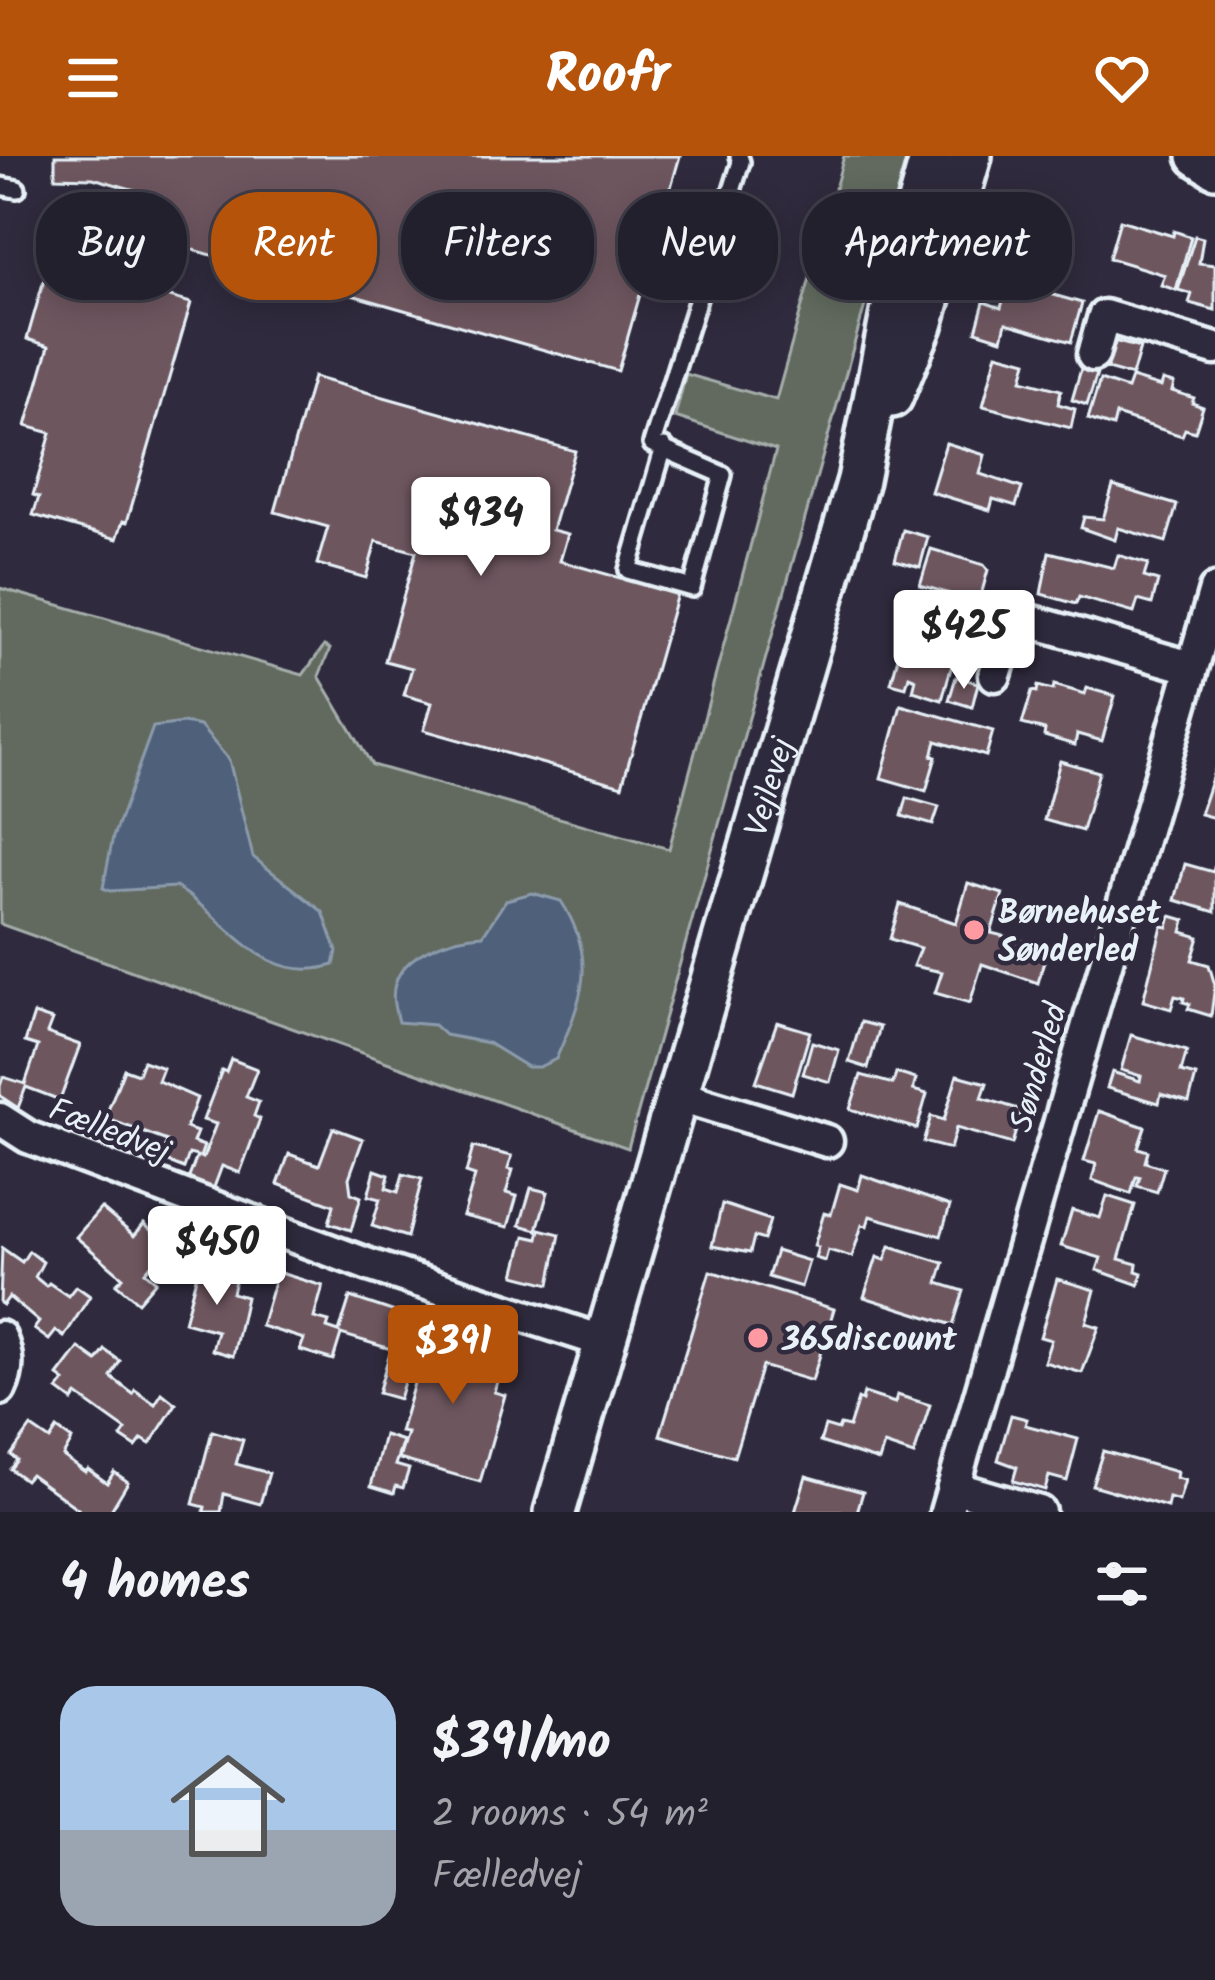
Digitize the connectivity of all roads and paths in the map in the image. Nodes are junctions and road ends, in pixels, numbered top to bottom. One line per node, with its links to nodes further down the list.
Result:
1 (739, 156): 8 (lane)
2 (931, 156): 9 (street, Vejlevej)
3 (971, 156): 9 (street, Vejlevej)
4 (1198, 156): 5 (street)
5 (1215, 167)
6 (1215, 349): 7 (street)
7 (1093, 355)
8 (664, 447): 8 (lane)
9 (858, 480): 13 (street, Vejlevej)
10 (1215, 590): 11 (street, Sønderled)
11 (1190, 667): 12 (street); 19 (street, Sønderled)
12 (995, 675)
13 (679, 1096): 15 (street); 17 (street, Vejlevej)
14 (0, 1119): 17 (street, Fælledvej)
15 (827, 1142)
16 (0, 1337): 18 (street)
17 (605, 1342): 20 (street, Vejlevej)
18 (0, 1389)
19 (950, 1500): 21 (street, Sønderled)
20 (555, 1512)
21 (1040, 1512)

